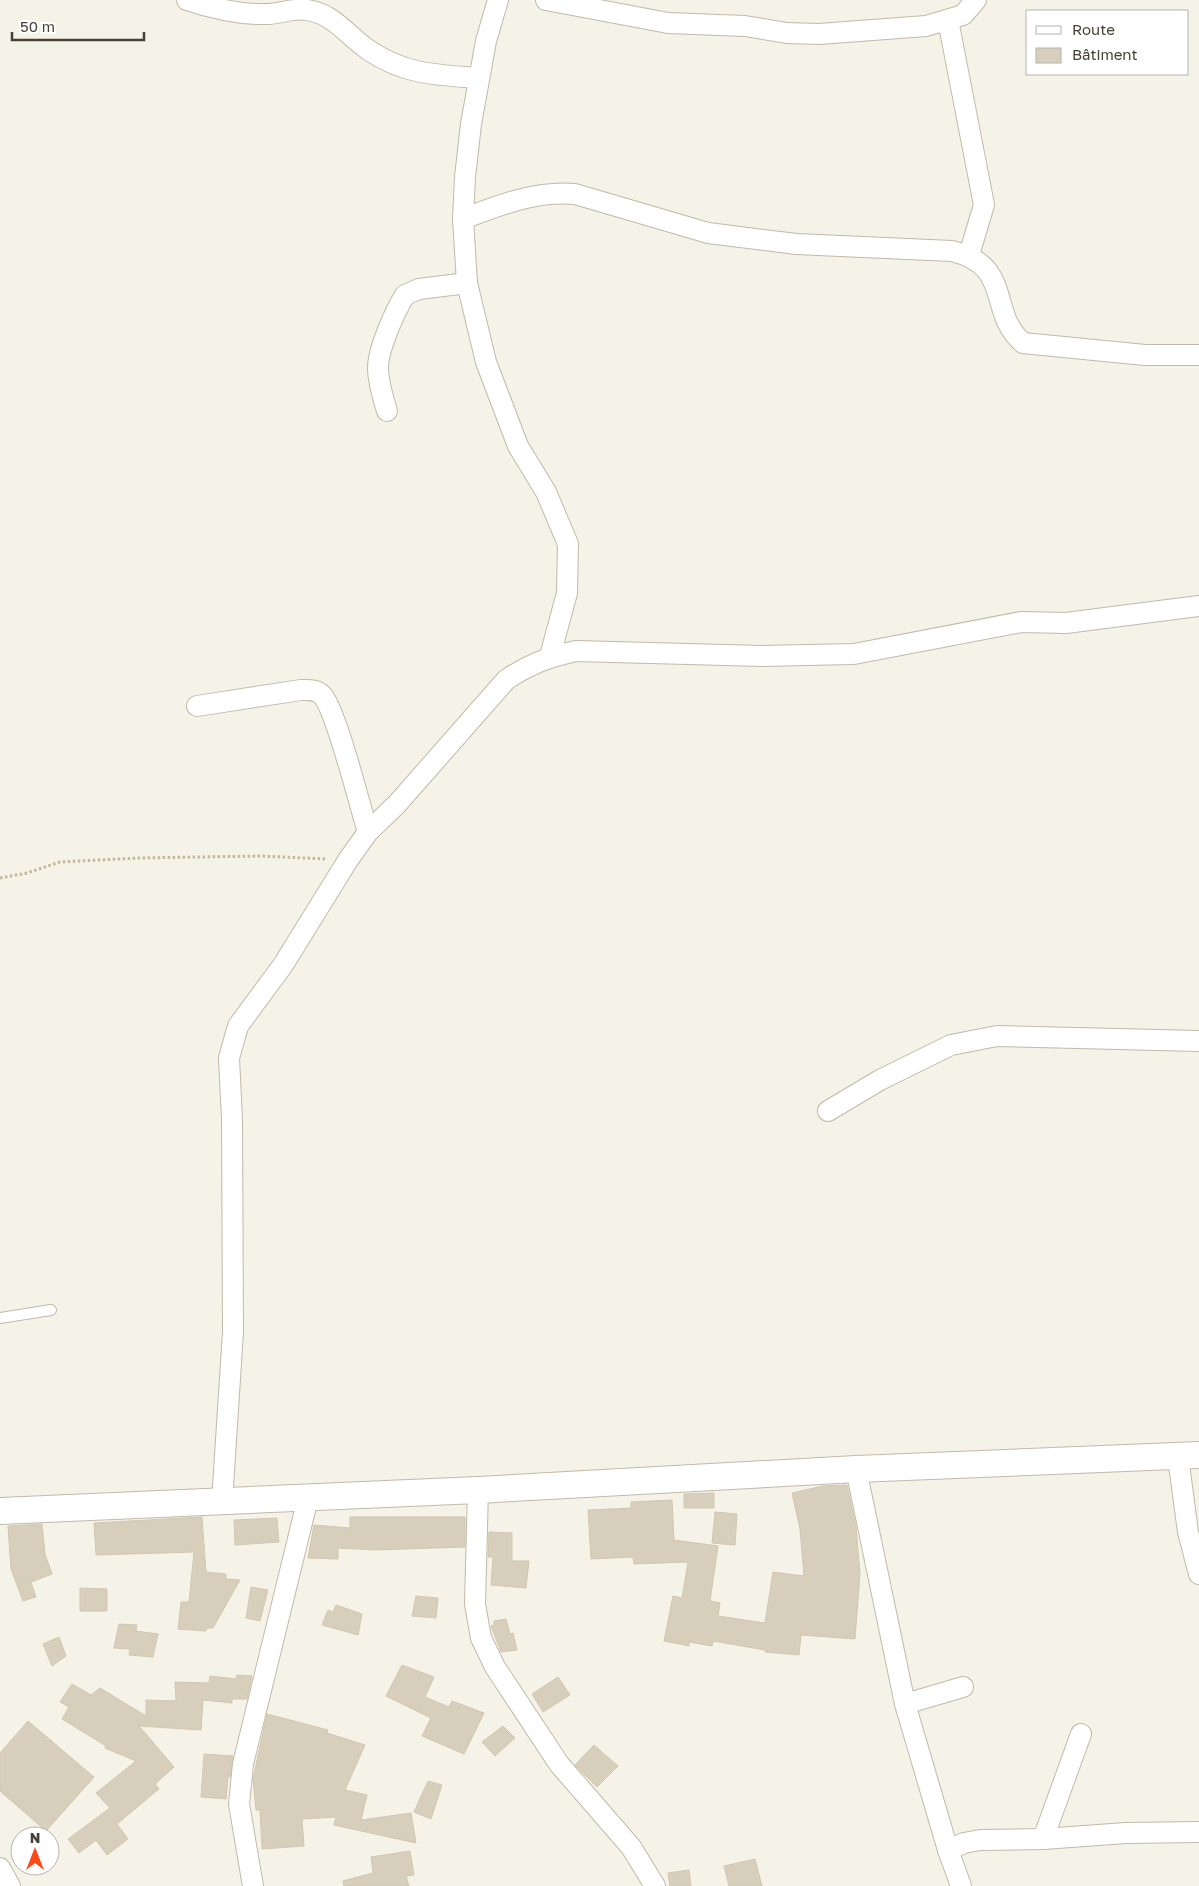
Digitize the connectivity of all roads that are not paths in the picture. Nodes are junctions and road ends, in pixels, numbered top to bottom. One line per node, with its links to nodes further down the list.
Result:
1 (187, 0): 6 (street)
2 (498, 0): 6 (street)
3 (546, 0): 5 (street)
4 (976, 0): 5 (street)
5 (948, 20): 8 (street)
6 (479, 78): 7 (street)
7 (463, 219): 8 (street); 9 (street)
8 (969, 255): 10 (street)
9 (467, 283): 11 (street); 13 (street)
10 (1199, 355)
11 (387, 411)
12 (1199, 606): 13 (street)
13 (550, 656): 15 (street)
14 (197, 706): 15 (street)
15 (368, 832): 24 (street)
16 (1199, 1041): 17 (street)
17 (828, 1111)
18 (51, 1310): 19 (lane)
19 (0, 1318)
20 (1188, 1456): 21 (street); 26 (street)
21 (856, 1469): 22 (street); 28 (street)
22 (478, 1490): 23 (street); 36 (street)
23 (308, 1498): 24 (street); 35 (street)
24 (222, 1502): 25 (street)
25 (1, 1516)
26 (1199, 1574)
27 (963, 1687): 28 (street)
28 (905, 1704): 32 (street)
29 (1081, 1734): 31 (street)
30 (1199, 1832): 31 (street)
31 (1042, 1839): 32 (street)
32 (948, 1850): 37 (street)
33 (0, 1868): 34 (street)
34 (10, 1886)
35 (253, 1886)
36 (655, 1886)
37 (961, 1886)

